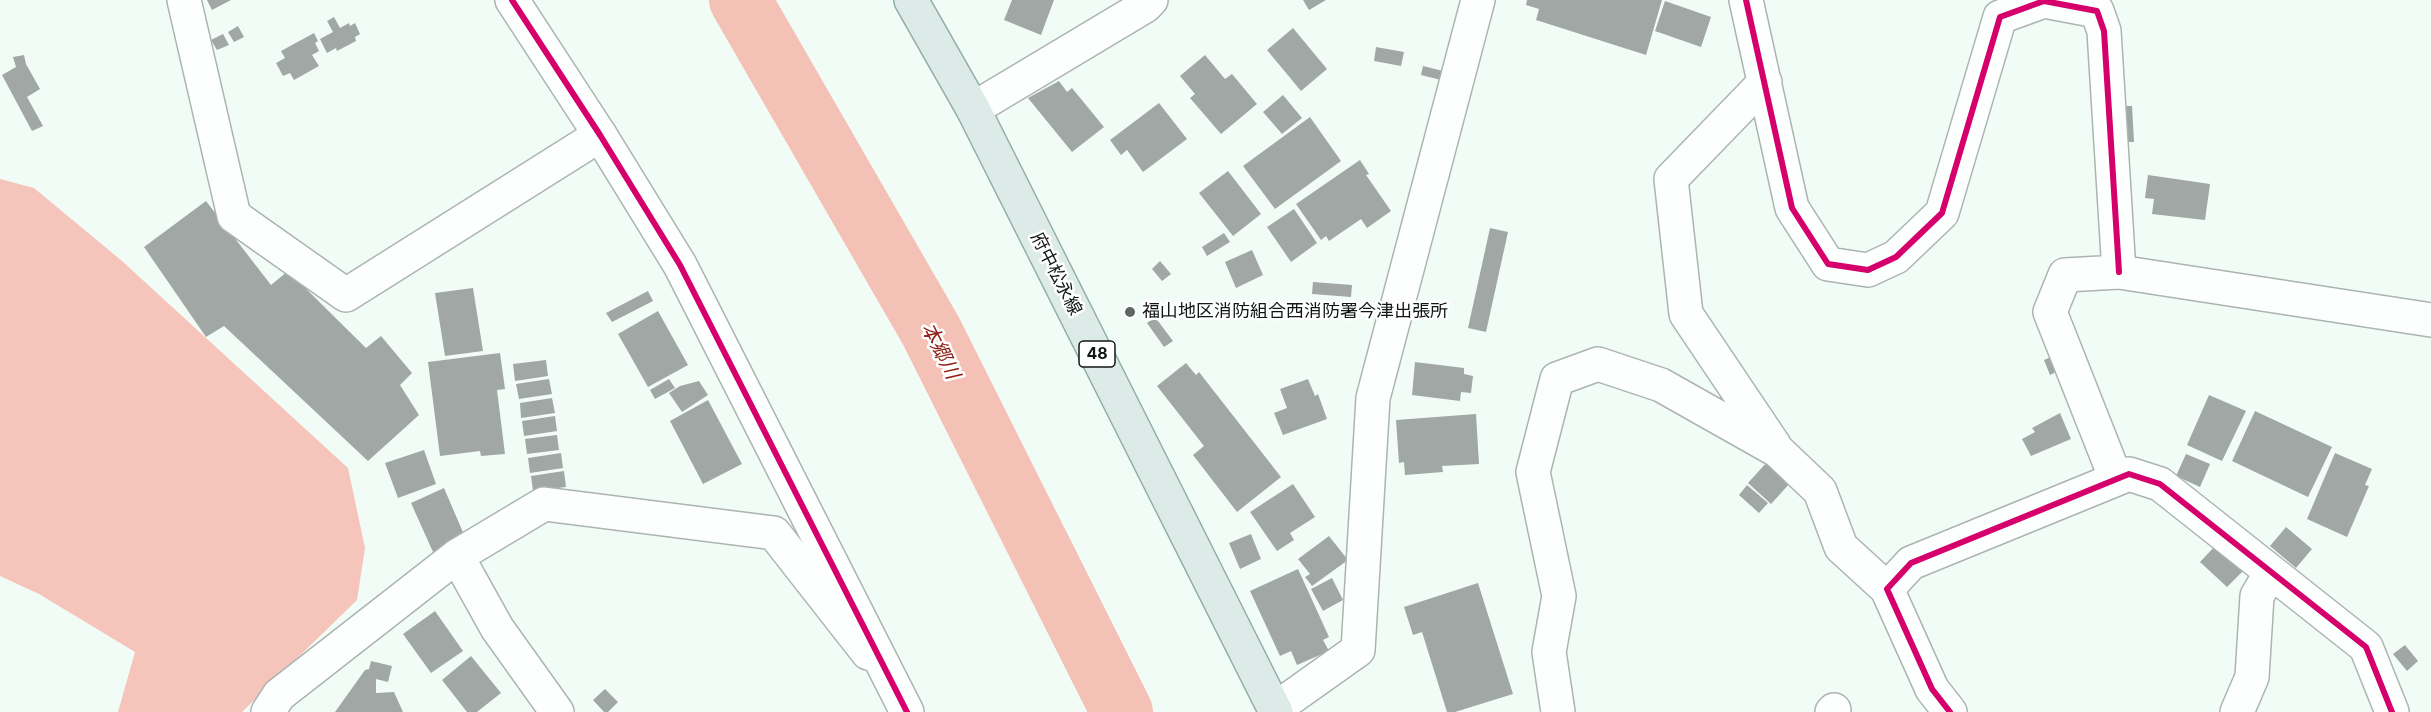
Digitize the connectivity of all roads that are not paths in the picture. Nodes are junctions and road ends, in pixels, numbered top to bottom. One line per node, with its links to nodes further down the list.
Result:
1 (184, 0): 9 (street)
2 (512, 0): 9 (street)
3 (911, 0): 8 (main road, 府中松永線 / 48)
4 (1151, 0): 8 (street)
5 (1478, 0): 18 (street)
6 (1746, 0): 7 (street)
7 (1765, 82): 10 (street); 12 (street)
8 (973, 109): 18 (main road, 府中松永線 / 48)
9 (600, 135): 17 (street)
10 (2119, 272): 11 (street); 13 (street)
11 (2431, 320)
12 (1779, 451): 16 (street); 21 (street)
13 (2116, 479): 15 (street); 16 (street)
14 (457, 556): 17 (street); 19 (street); 20 (street)
15 (2271, 572): 23 (street); 24 (street)
16 (1887, 589): 22 (street)
17 (901, 698)
18 (1275, 710)
19 (268, 712)
20 (557, 712)
21 (1557, 712)
22 (1950, 712)
23 (2237, 712)
24 (2392, 712)

